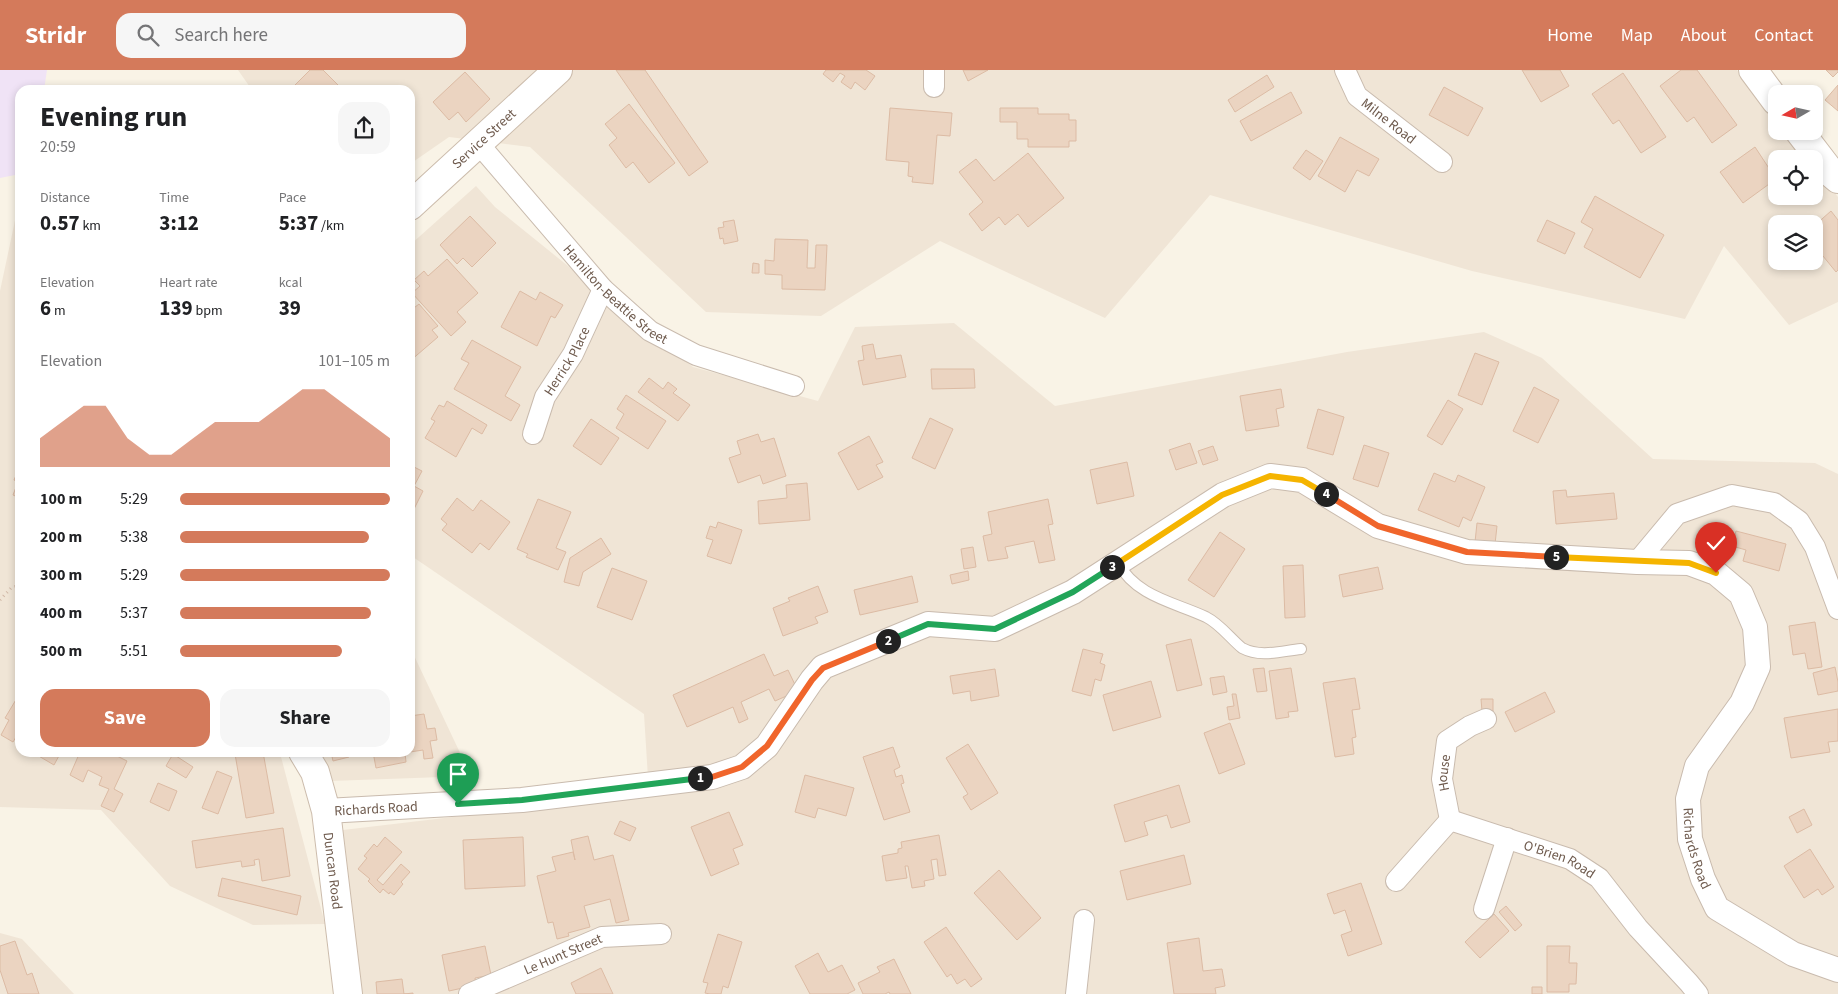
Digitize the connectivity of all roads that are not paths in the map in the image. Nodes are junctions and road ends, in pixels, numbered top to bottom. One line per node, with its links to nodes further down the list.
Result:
1 (558, 70): 6 (main road, Service Street)
2 (1346, 70): 7 (street, Milne Road)
3 (1753, 70): 4 (main road)
4 (1768, 90)
5 (1807, 140): 8 (main road)
6 (478, 143): 9 (main road, Service Street); 10 (street, Hamilton-Beattie Street)
7 (1442, 162)
8 (1838, 179)
9 (415, 201)
10 (603, 289): 11 (street, Hamilton-Beattie Street); 12 (street, Herrick Place)
11 (794, 386)
12 (533, 434)
13 (1637, 562): 14 (street, Richards Road); 15 (street); 26 (street, Richards Road)
14 (1118, 563): 16 (lane); 19 (street, Richards Road)
15 (1838, 609)
16 (1301, 649)
17 (1486, 719): 20 (street, House)
18 (306, 757): 19 (main road, Duncan Road)
19 (326, 811): 27 (main road, Duncan Road)
20 (1450, 820): 21 (street, O'Brien Road); 22 (street)
21 (1507, 838): 23 (street); 30 (street, O'Brien Road)
22 (1396, 882)
23 (1484, 909)
24 (1084, 920): 29 (street)
25 (661, 934): 28 (street, Le Hunt Street)
26 (1838, 970)
27 (348, 994)
28 (469, 994)
29 (1076, 994)
30 (1698, 994)

